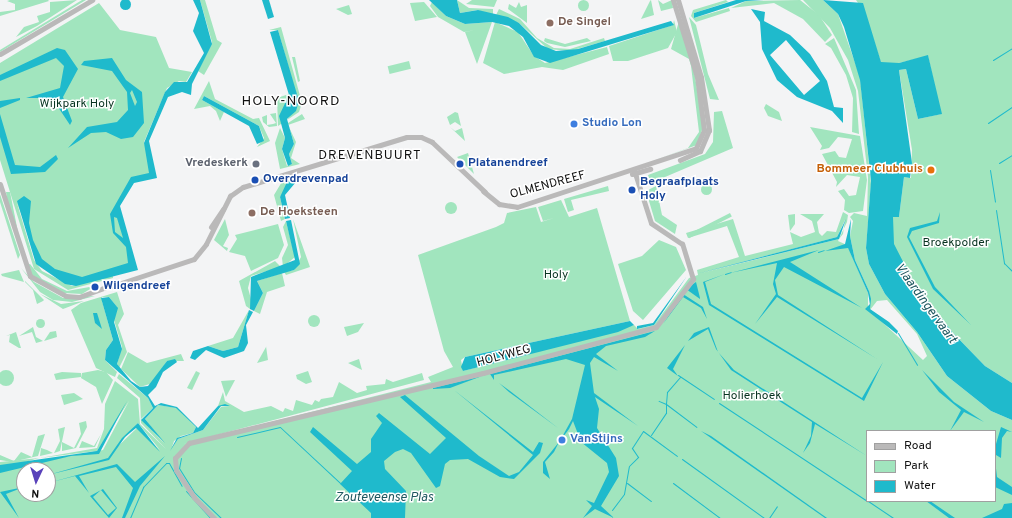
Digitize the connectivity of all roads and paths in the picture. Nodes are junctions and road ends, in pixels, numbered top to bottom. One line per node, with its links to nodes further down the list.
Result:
1 (92, 0): 4 (street)
2 (673, 0): 6 (street)
3 (678, 0): 6 (street)
4 (86, 2): 5 (street)
5 (0, 54)
6 (704, 110): 7 (street, OLMENDREEF)
7 (634, 172): 8 (street, OLMENDREEF); 9 (street, HOLYWEG)
8 (0, 184)
9 (214, 518)

